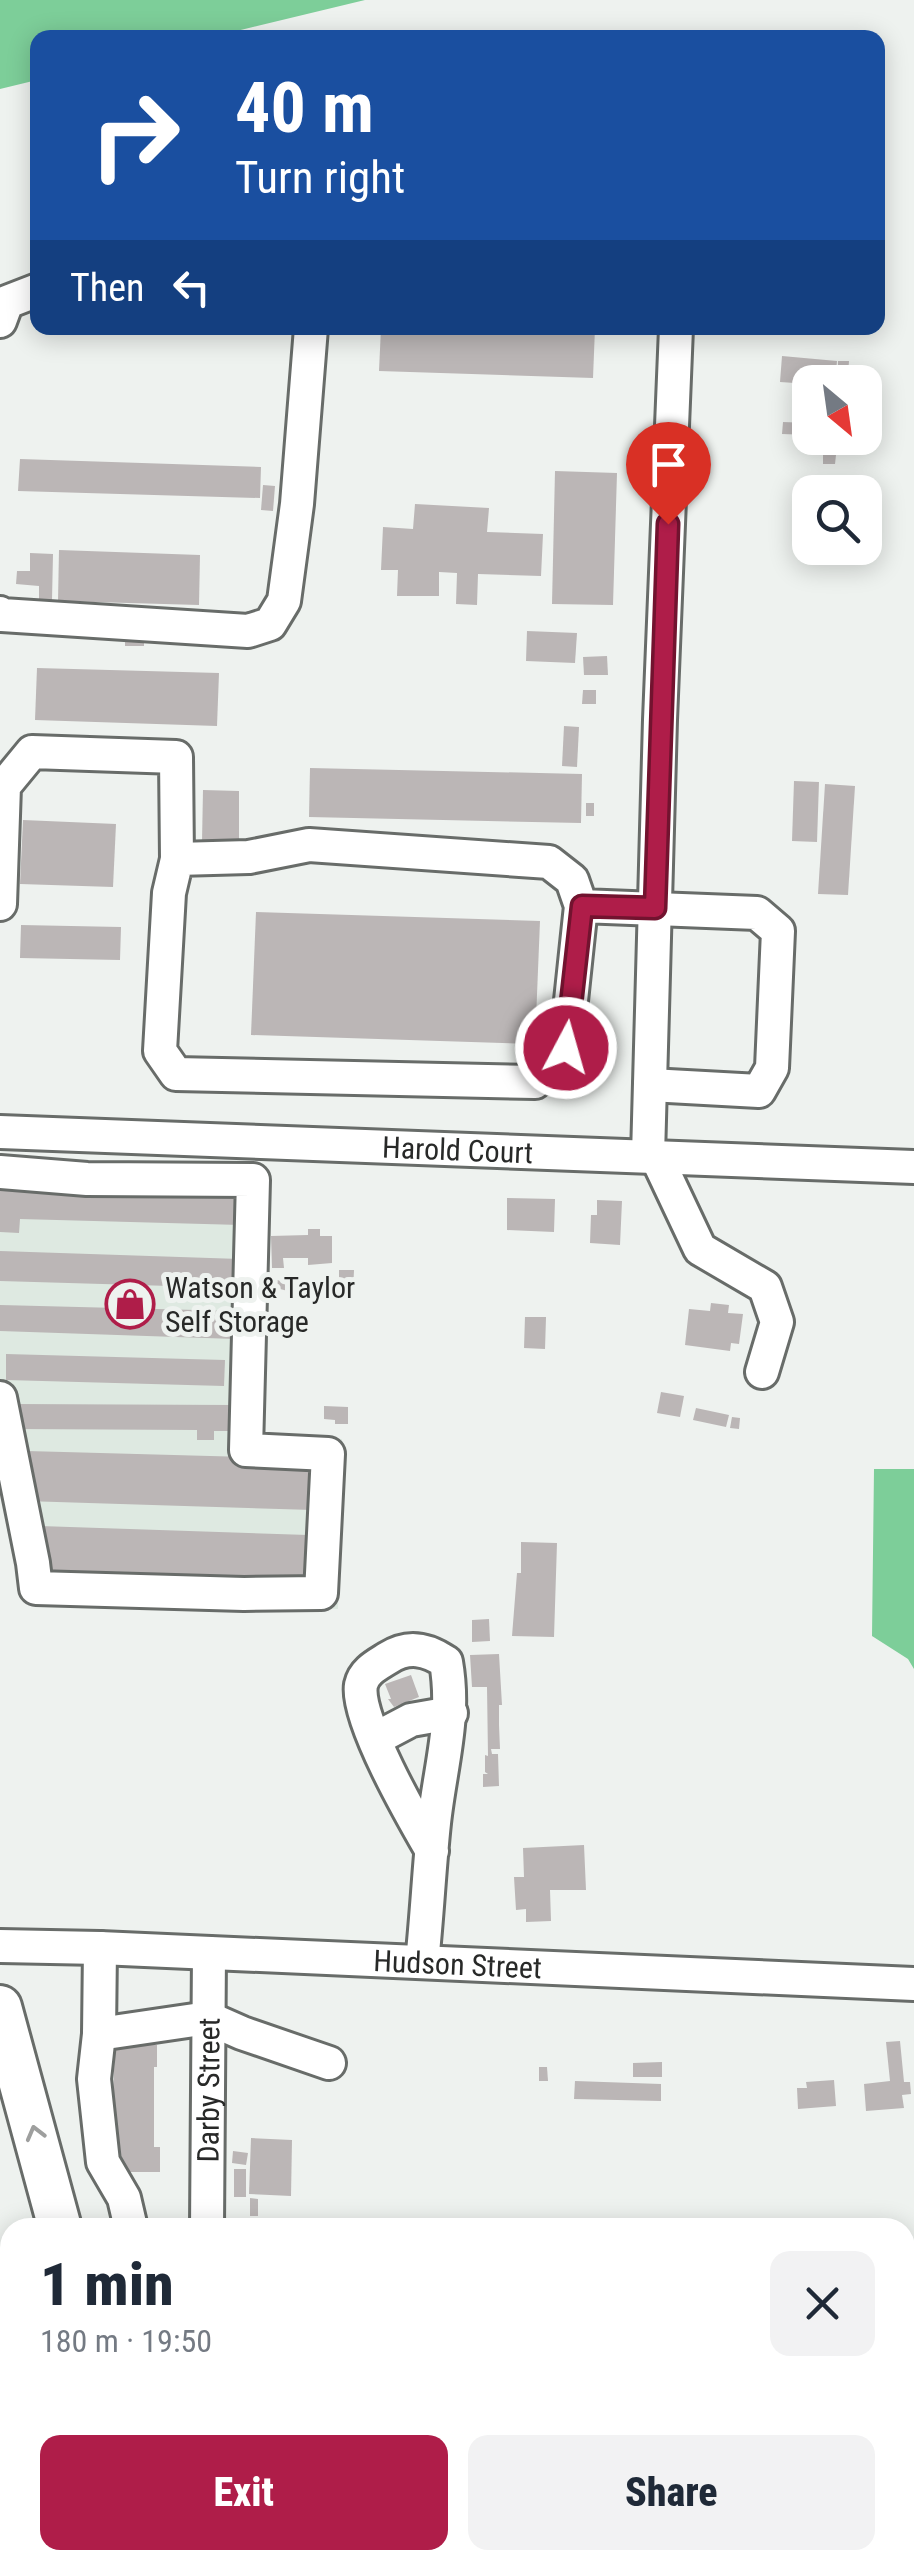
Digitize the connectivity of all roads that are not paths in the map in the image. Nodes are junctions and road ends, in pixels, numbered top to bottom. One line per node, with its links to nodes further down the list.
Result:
1 (30, 293): 2 (street)
2 (0, 321)
3 (309, 335): 5 (street)
4 (676, 335): 9 (street)
5 (0, 614)
6 (177, 859): 7 (street); 8 (street); 8 (street)
7 (0, 904)
8 (582, 906): 9 (street)
9 (655, 908): 10 (street); 10 (street)
10 (650, 1085): 12 (street)
11 (0, 1132): 12 (street, Harold Court)
12 (652, 1156): 13 (street, Harold Court); 15 (street)
13 (914, 1167)
14 (0, 1172): 16 (street)
15 (762, 1372)
16 (0, 1398)
17 (451, 1713): 18 (street); 18 (street); 19 (street)
18 (375, 1739): 19 (street)
19 (432, 1851): 23 (street)
20 (0, 1946): 21 (street, Hudson Street)
21 (100, 1948): 22 (street, Hudson Street); 27 (street)
22 (208, 1953): 23 (street, Hudson Street); 26 (street, Darby Street)
23 (422, 1962): 24 (street, Hudson Street)
24 (914, 1984)
25 (0, 2007): 29 (main road, one-way to 25)
26 (208, 2018): 27 (street); 28 (street); 31 (street, Darby Street)
27 (99, 2034): 30 (street)
28 (329, 2063)
29 (57, 2218)
30 (129, 2218)
31 (206, 2218)

